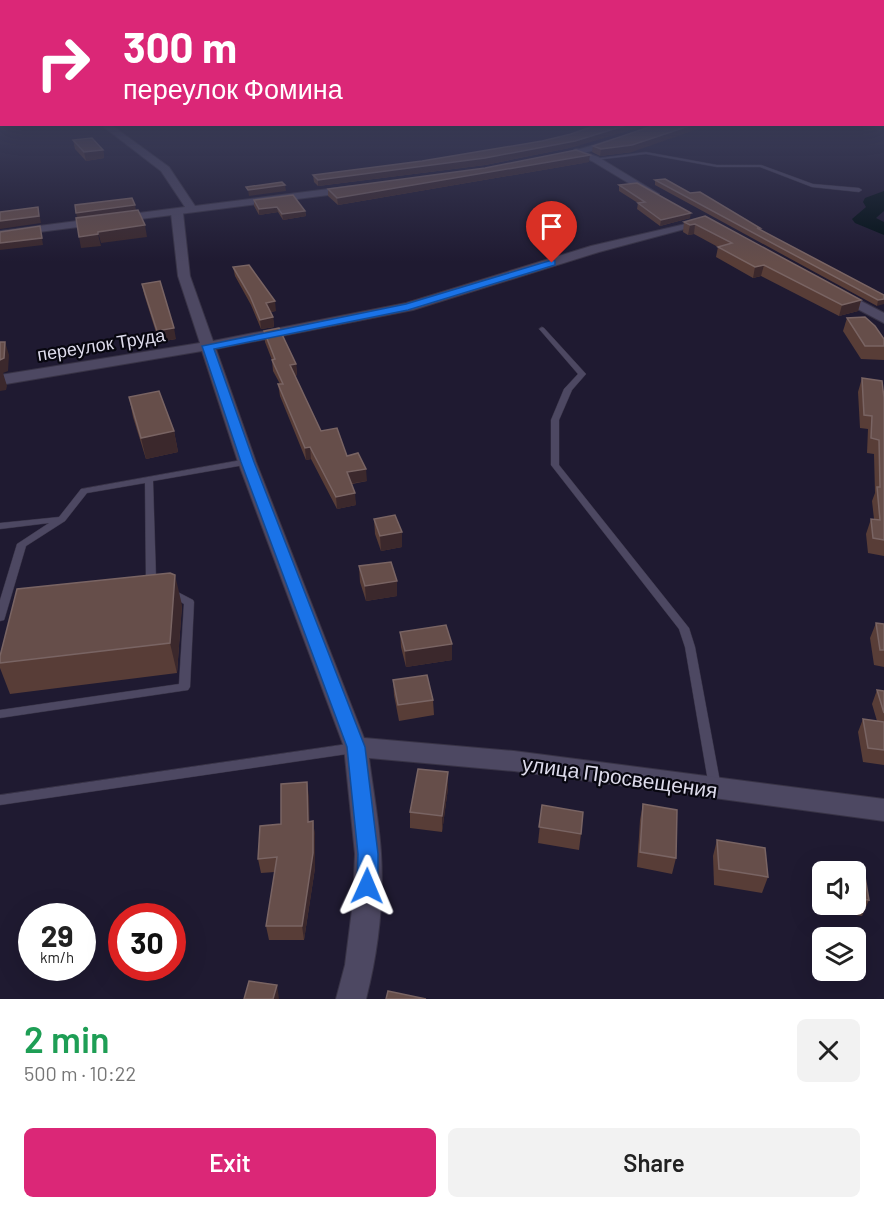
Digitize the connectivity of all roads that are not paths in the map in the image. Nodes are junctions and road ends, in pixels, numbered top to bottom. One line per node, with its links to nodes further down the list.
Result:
1 (164, 169): 7 (street)
2 (611, 169): 6 (street)
3 (768, 169): 5 (lane)
4 (367, 187): 7 (street)
5 (859, 190)
6 (666, 201)
7 (184, 211): 9 (street); 13 (street)
8 (685, 211): 13 (street, переулок Труда)
9 (0, 234)
10 (830, 289): 11 (street)
11 (884, 319)
12 (542, 329): 22 (lane)
13 (208, 346): 14 (street, переулок Труда); 15 (street)
14 (0, 380)
15 (247, 462): 16 (lane); 21 (street)
16 (149, 480): 17 (lane); 20 (lane)
17 (62, 519): 18 (lane); 19 (lane)
18 (0, 526)
19 (0, 617)
20 (0, 714)
21 (356, 747): 22 (street, улица Просвещения); 23 (lane); 25 (street)
22 (715, 789): 24 (street, улица Просвещения)
23 (0, 800)
24 (884, 810)
25 (351, 999)

